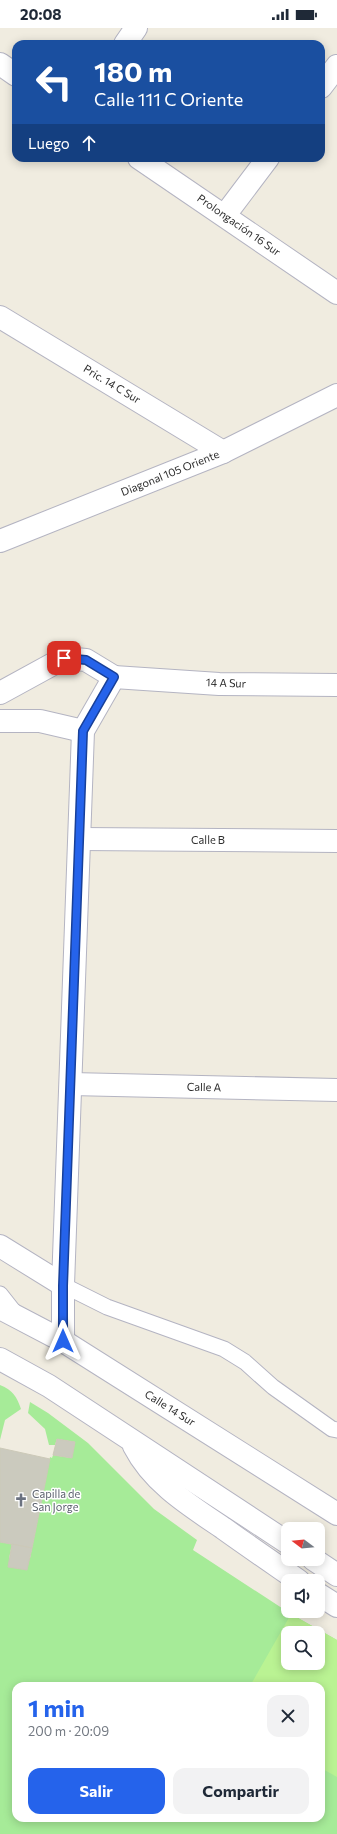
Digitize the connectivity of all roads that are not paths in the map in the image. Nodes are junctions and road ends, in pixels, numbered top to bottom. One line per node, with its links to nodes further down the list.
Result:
1 (136, 28): 2 (street)
2 (128, 40)
3 (0, 64): 5 (street)
4 (337, 66): 6 (street)
5 (12, 72)
6 (325, 82)
7 (146, 162): 9 (street, Prolongación 16 Sur)
8 (265, 162): 9 (street)
9 (225, 215): 10 (street, Prolongación 16 Sur)
10 (337, 293)
11 (0, 317): 13 (street, Pric. 14 C Sur)
12 (337, 395): 13 (street, Diagonal 105 Oriente)
13 (223, 452): 14 (street, Diagonal 105 Oriente)
14 (0, 541)
15 (114, 677): 16 (street, 14 A Sur); 17 (street); 19 (street)
16 (337, 685)
17 (0, 693)
18 (0, 721): 19 (street)
19 (83, 731): 20 (street)
20 (80, 839): 21 (street, Calle B); 22 (street)
21 (337, 841)
22 (71, 1084): 23 (street, Calle A); 25 (street)
23 (337, 1090)
24 (0, 1246): 25 (street)
25 (63, 1286): 28 (street); 30 (lane)
26 (0, 1294): 27 (lane)
27 (9, 1312): 28 (street, Calle 14 Sur)
28 (63, 1341): 32 (street, Calle 14 Sur)
29 (0, 1359): 31 (street)
30 (337, 1430)
31 (131, 1439): 33 (street); 35 (street)
32 (337, 1514)
33 (281, 1537)
34 (324, 1566): 36 (street)
35 (288, 1574)
36 (337, 1575)
37 (325, 1598): 38 (street)
38 (337, 1606)

